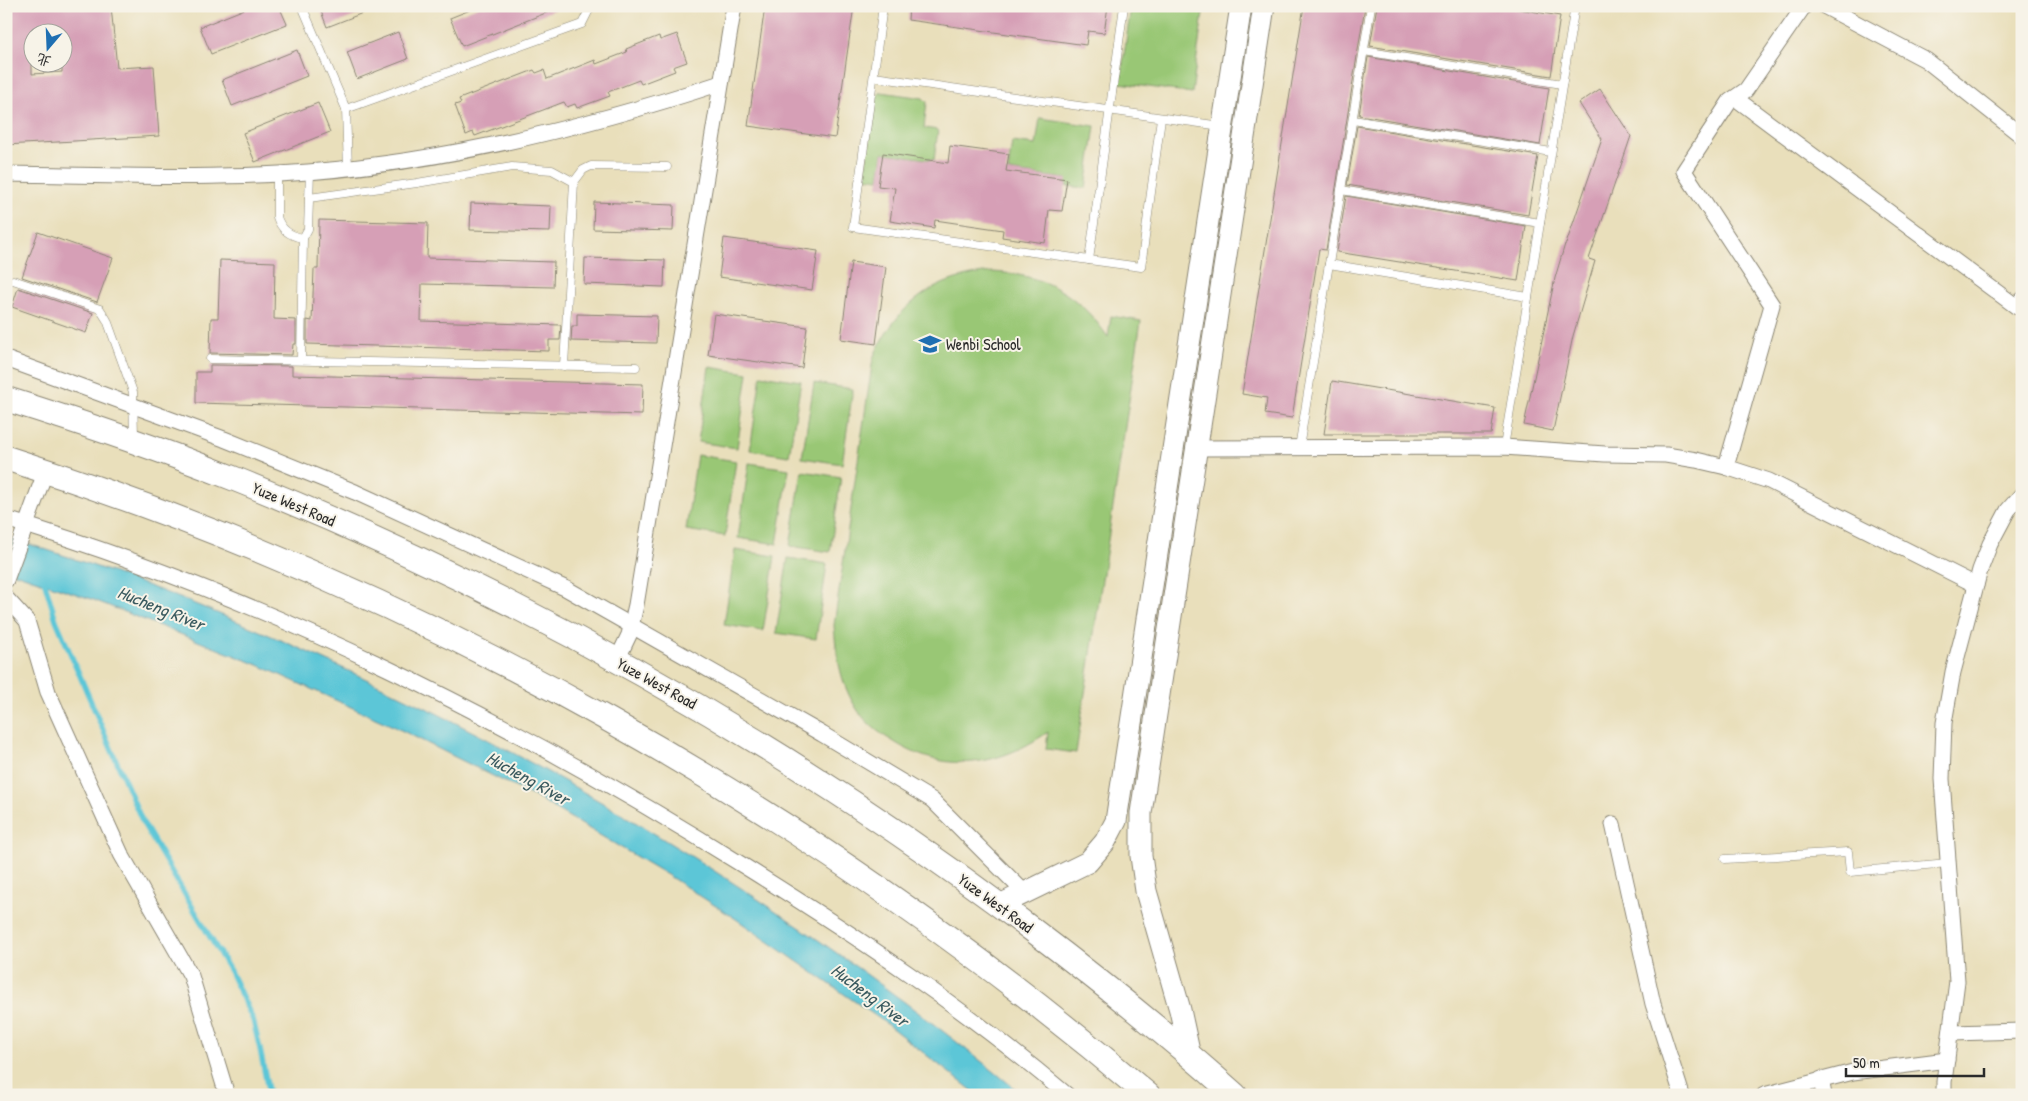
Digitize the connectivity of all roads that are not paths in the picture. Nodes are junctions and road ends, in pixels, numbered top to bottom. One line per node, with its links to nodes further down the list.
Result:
1 (302, 6): 17 (lane)
2 (591, 6): 17 (lane)
3 (883, 6): 13 (lane)
4 (1124, 6): 18 (lane)
5 (1241, 6): 21 (street)
6 (1264, 6): 48 (street)
7 (1371, 6): 12 (lane)
8 (1575, 6): 15 (lane)
9 (1804, 6): 16 (street)
10 (1824, 6): 22 (street)
11 (732, 7): 14 (street)
12 (1364, 51): 15 (lane); 20 (lane)
13 (874, 78): 18 (lane); 34 (lane)
14 (721, 83): 25 (street); 59 (street)
15 (1562, 84): 23 (lane)
16 (1735, 98): 38 (street); 51 (street)
17 (346, 109): 25 (lane)
18 (1109, 110): 19 (lane); 34 (lane)
19 (1161, 118): 21 (lane); 34 (lane)
20 (1353, 120): 23 (lane); 30 (lane)
21 (1223, 127): 64 (street)
22 (2022, 136)
23 (1551, 152): 32 (lane)
24 (667, 167): 29 (lane)
25 (348, 169): 26 (street)
26 (310, 172): 28 (street); 31 (lane)
27 (6, 174): 28 (street)
28 (277, 174): 33 (lane)
29 (574, 182): 31 (lane); 42 (lane)
30 (1341, 190): 32 (lane); 35 (lane)
31 (309, 198): 33 (lane)
32 (1540, 223): 37 (lane)
33 (304, 238): 41 (lane)
34 (1088, 260)
35 (1329, 264): 37 (lane); 49 (lane)
36 (6, 282): 45 (lane)
37 (1528, 297): 47 (lane)
38 (2022, 300)
39 (6, 359): 45 (street)
40 (210, 359): 41 (lane)
41 (301, 360): 42 (lane)
42 (564, 366): 43 (lane)
43 (636, 367)
44 (6, 399): 46 (main road, Yuze West Road)
45 (133, 406): 46 (lane); 59 (street)
46 (134, 441): 60 (main road, Yuze West Road)
47 (1504, 447): 49 (street); 51 (street)
48 (1196, 448): 49 (street); 68 (street)
49 (1299, 448)
50 (6, 458): 52 (main road)
51 (1726, 467): 57 (street)
52 (46, 470): 55 (street); 73 (main road)
53 (2022, 494): 57 (street)
54 (6, 519): 55 (street)
55 (25, 527): 56 (street); 72 (street)
56 (7, 578)
57 (1976, 585): 63 (street)
58 (6, 598): 71 (street)
59 (632, 625): 60 (street); 64 (street)
60 (617, 660): 65 (main road, Yuze West Road)
61 (1613, 824): 75 (street)
62 (1725, 859): 63 (lane)
63 (1948, 863): 67 (street)
64 (1025, 893): 65 (street)
65 (1000, 905): 68 (main road, Yuze West Road)
66 (2022, 1031): 67 (street)
67 (1952, 1033): 69 (street)
68 (1190, 1056): 74 (main road, Yuze West Road)
69 (1947, 1060): 70 (street); 78 (street)
70 (1821, 1079): 76 (street); 77 (street)
71 (227, 1095)
72 (1067, 1095)
73 (1148, 1095)
74 (1235, 1095)
75 (1682, 1095)
76 (1764, 1095)
77 (1824, 1095)
78 (1944, 1095)

